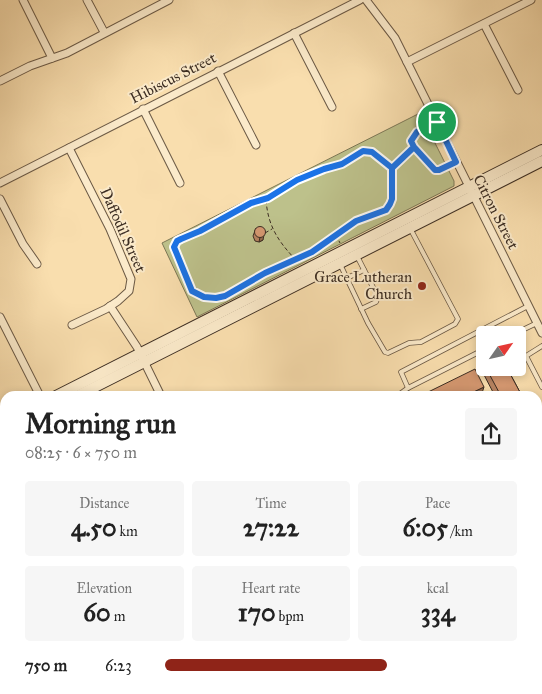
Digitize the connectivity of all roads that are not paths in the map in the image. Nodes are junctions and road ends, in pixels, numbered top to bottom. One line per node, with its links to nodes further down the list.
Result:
1 (22, 0): 10 (street)
2 (87, 0): 8 (street)
3 (169, 0): 8 (street)
4 (360, 0): 9 (street, Hibiscus Street)
5 (366, 0): 11 (street, Citron Street)
6 (531, 0): 7 (street)
7 (484, 24): 11 (street); 14 (street)
8 (104, 32): 10 (street)
9 (294, 33): 12 (street, Hibiscus Street); 15 (street)
10 (52, 58): 13 (street)
11 (407, 62): 17 (street, Citron Street)
12 (218, 71): 16 (street, Hibiscus Street); 18 (street)
13 (0, 81)
14 (518, 90)
15 (332, 107)
16 (142, 110): 19 (street, Hibiscus Street); 24 (street)
17 (437, 122): 22 (street, Citron Street); 22 (lane)
18 (256, 145)
19 (69, 148): 23 (street, Hibiscus Street); 33 (street, Daffodil Street)
20 (542, 150): 25 (main road)
21 (542, 161): 25 (main road)
22 (456, 162): 25 (street, Citron Street)
23 (0, 182)
24 (180, 183)
25 (471, 191): 27 (main road); 34 (street, Citron Street); 43 (main road)
26 (0, 199): 29 (street)
27 (410, 228): 28 (main road); 35 (lane)
28 (357, 255): 30 (main road); 31 (lane)
29 (37, 264)
30 (340, 264): 32 (lane); 43 (main road)
31 (364, 270): 32 (lane); 35 (lane)
32 (348, 278): 35 (lane)
33 (110, 306): 38 (street, Daffodil Street); 43 (street)
34 (528, 306): 37 (street, Citron Street); 45 (lane)
35 (361, 309)
36 (0, 317): 46 (street)
37 (537, 323): 39 (lane); 40 (street, Citron Street)
38 (72, 325)
39 (526, 328)
40 (542, 333)
41 (542, 346): 44 (lane)
42 (476, 354): 45 (lane)
43 (143, 358): 47 (main road); 48 (main road); 49 (street)
44 (542, 387)
45 (408, 388): 50 (lane)
46 (37, 391)
47 (67, 391)
48 (86, 391)
49 (159, 391)
50 (404, 391)

